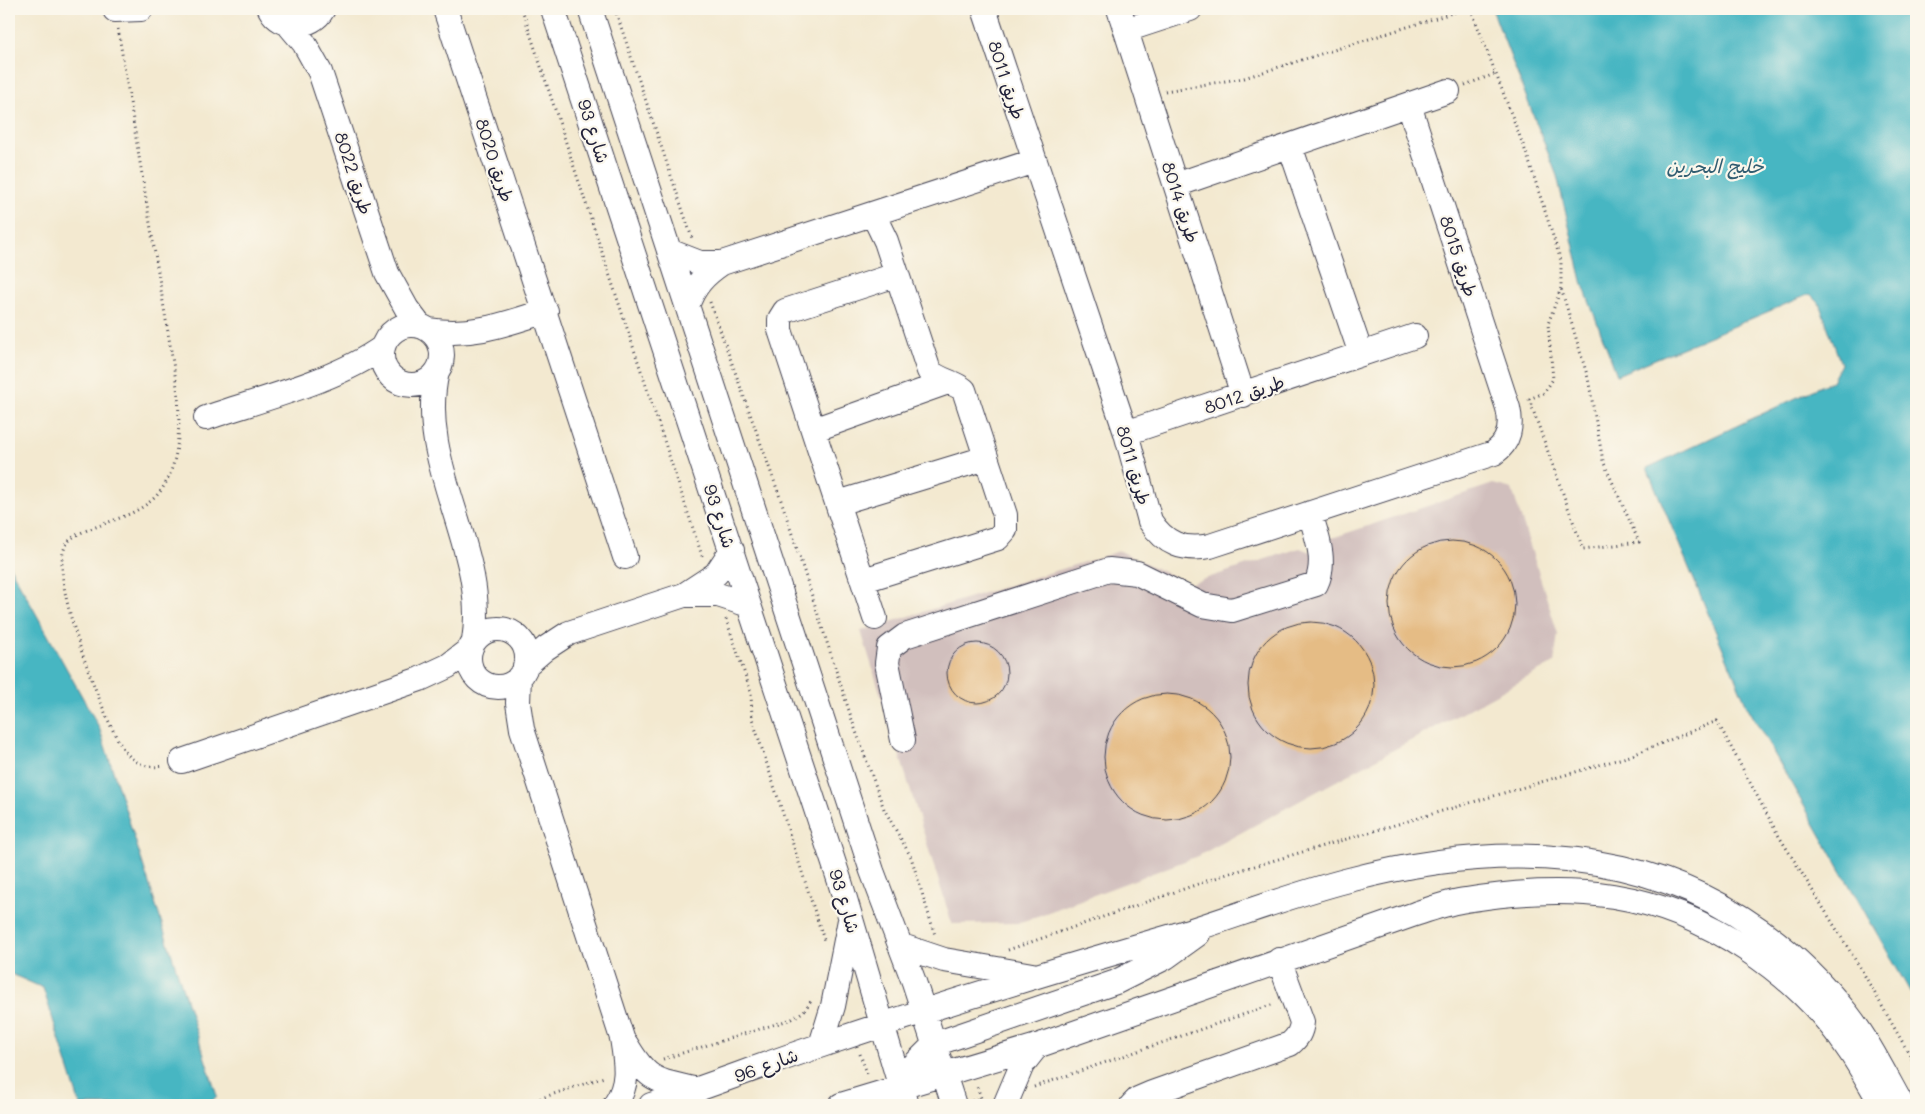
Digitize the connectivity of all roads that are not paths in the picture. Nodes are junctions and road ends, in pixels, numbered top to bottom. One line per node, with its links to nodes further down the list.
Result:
1 (141, 9): 7 (street)
2 (445, 9): 23 (street, طريق 8020)
3 (553, 9): 42 (street, شارع 93)
4 (590, 9): 18 (street, شارع 93)
5 (984, 9): 15 (street, طريق 8011)
6 (1190, 9): 10 (street)
7 (115, 10)
8 (323, 10): 9 (street); 11 (street, طريق 8022)
9 (270, 14): 11 (street, طريق 8022)
10 (1122, 19): 16 (street, طريق 8014)
11 (320, 72): 20 (street, طريق 8022)
12 (1448, 92): 13 (street)
13 (1409, 105): 14 (street); 34 (street, طريق 8015)
14 (1290, 146): 16 (street); 28 (street)
15 (1034, 161): 17 (street); 37 (street, طريق 8011)
16 (1176, 185): 33 (street, طريق 8014)
17 (873, 214): 19 (street); 21 (street)
18 (669, 252): 19 (street); 22 (street, شارع 93)
19 (708, 268): 22 (street)
20 (387, 273): 24 (street, طريق 8022); 27 (street, طريق 8022)
21 (896, 275): 32 (street); 36 (street)
22 (687, 306): 60 (street, شارع 93)
23 (546, 311): 25 (street); 43 (street, طريق 8020)
24 (424, 328): 25 (street); 27 (street); 29 (street)
25 (483, 331): 29 (street)
26 (1415, 336): 28 (street, طريق 8012)
27 (384, 342): 30 (street); 31 (street)
28 (1362, 354): 33 (street, طريق 8012)
29 (439, 366): 31 (street); 38 (street)
30 (329, 376): 31 (street); 35 (street)
31 (396, 379): 38 (street)
32 (948, 382): 36 (street); 39 (street)
33 (1243, 395): 37 (street, طريق 8012)
34 (1519, 403): 41 (street, طريق 8011)
35 (206, 418)
36 (814, 430): 40 (street)
37 (1126, 433): 41 (street, طريق 8011)
38 (434, 434): 44 (street)
39 (986, 458): 40 (street); 45 (street)
40 (838, 503): 45 (street)
41 (1310, 513): 56 (street)
42 (732, 550): 46 (street); 47 (street, شارع 93)
43 (625, 557)
44 (472, 572): 49 (street); 51 (street)
45 (864, 580): 48 (street)
46 (714, 588): 47 (street); 50 (street)
47 (749, 605): 58 (street, شارع 93)
48 (876, 618)
49 (510, 632): 50 (street); 51 (street); 52 (street)
50 (569, 633): 52 (street)
51 (472, 645): 53 (street); 54 (street)
52 (522, 672): 54 (street); 55 (street)
53 (420, 679): 54 (street); 57 (street)
54 (486, 684): 55 (street)
55 (522, 729): 68 (street)
56 (903, 740)
57 (182, 761)
58 (850, 916): 64 (street, شارع 93); 66 (street)
59 (1212, 924): 62 (street, شارع 96); 65 (street); 79 (street, شارع 96)
60 (902, 946): 62 (street); 63 (street, شارع 93)
61 (1279, 960): 67 (street); 77 (street); 78 (street)
62 (1036, 976): 63 (street, شارع 96)
63 (925, 1012): 64 (street, شارع 96); 65 (street, شارع 93)
64 (881, 1026): 66 (street, شارع 96); 71 (street, شارع 93)
65 (935, 1044): 69 (street, شارع 93); 71 (street)
66 (821, 1045): 70 (street, شارع 96)
67 (1037, 1046): 69 (street); 76 (street)
68 (633, 1068): 70 (street); 73 (street)
69 (944, 1074): 71 (street); 72 (street, شارع 93)
70 (698, 1090): 74 (street, شارع 96)
71 (904, 1097): 75 (street)
72 (960, 1104)
73 (615, 1105)
74 (651, 1105)
75 (840, 1105)
76 (1005, 1105)
77 (1132, 1105)
78 (1882, 1105)
79 (1902, 1105)

